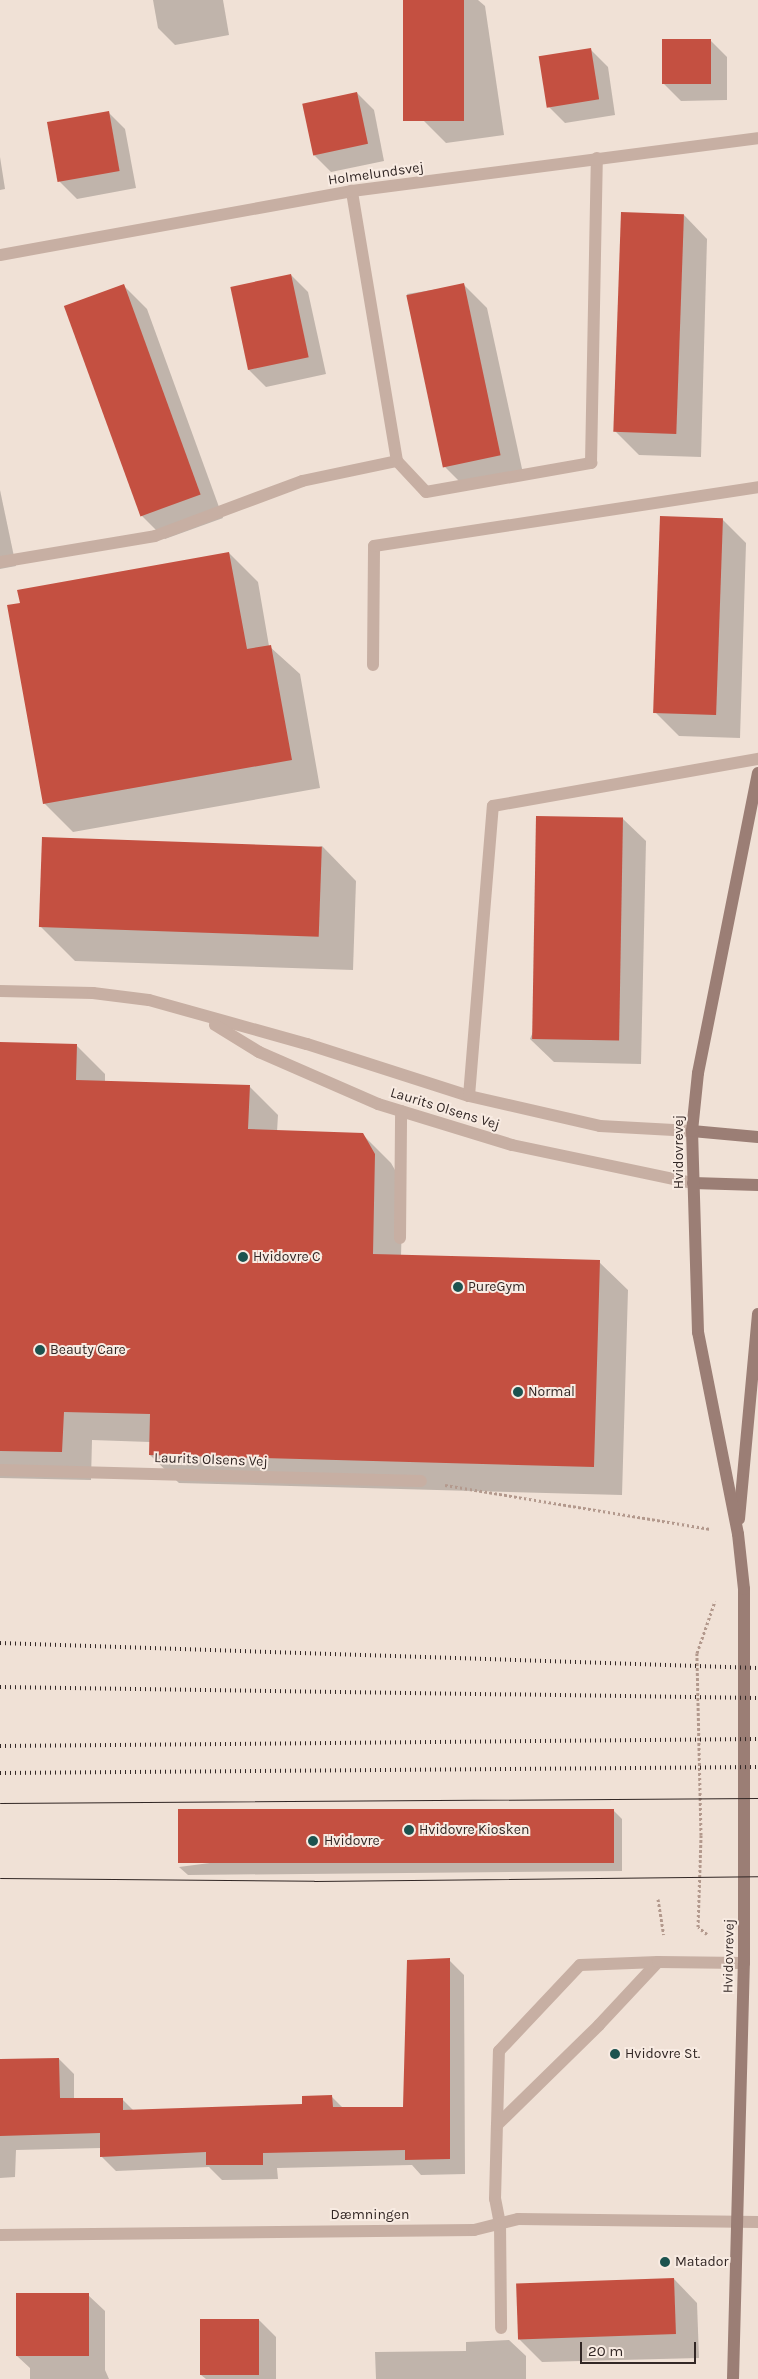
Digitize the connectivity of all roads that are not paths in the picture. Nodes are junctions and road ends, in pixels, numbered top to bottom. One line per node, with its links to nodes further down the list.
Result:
1 (758, 138): 2 (street, Holmelundsvej)
2 (597, 158): 3 (street, Holmelundsvej); 5 (street)
3 (352, 191): 4 (street, Holmelundsvej); 5 (street)
4 (0, 255)
5 (397, 460): 7 (street)
6 (758, 487): 8 (street)
7 (0, 562)
8 (373, 665)
9 (758, 759): 13 (street)
10 (758, 773): 15 (street, Hvidovrevej)
11 (0, 991): 12 (street, Laurits Olsens Vej)
12 (204, 1018): 13 (street, Laurits Olsens Vej); 14 (street, Laurits Olsens Vej)
13 (470, 1096): 15 (street, Laurits Olsens Vej)
14 (401, 1111): 17 (street, Laurits Olsens Vej); 19 (street)
15 (692, 1131): 16 (street); 17 (street, Hvidovrevej)
16 (758, 1137)
17 (693, 1182): 18 (street); 23 (street, Hvidovrevej)
18 (758, 1185)
19 (400, 1238)
20 (758, 1314): 23 (street, Hvidovrevej)
21 (0, 1470): 22 (street, Laurits Olsens Vej)
22 (421, 1481)
23 (738, 1534): 25 (street, Hvidovrevej)
24 (663, 1962): 25 (street); 26 (street); 26 (street)
25 (744, 1963): 27 (street, Hvidovrevej)
26 (497, 2125): 29 (street)
27 (739, 2221): 28 (street, Dæmningen); 29 (street, Dæmningen); 32 (street, Hvidovrevej)
28 (758, 2222)
29 (500, 2224): 30 (street, Dæmningen); 31 (street)
30 (0, 2235)
31 (502, 2328)
32 (733, 2379)

